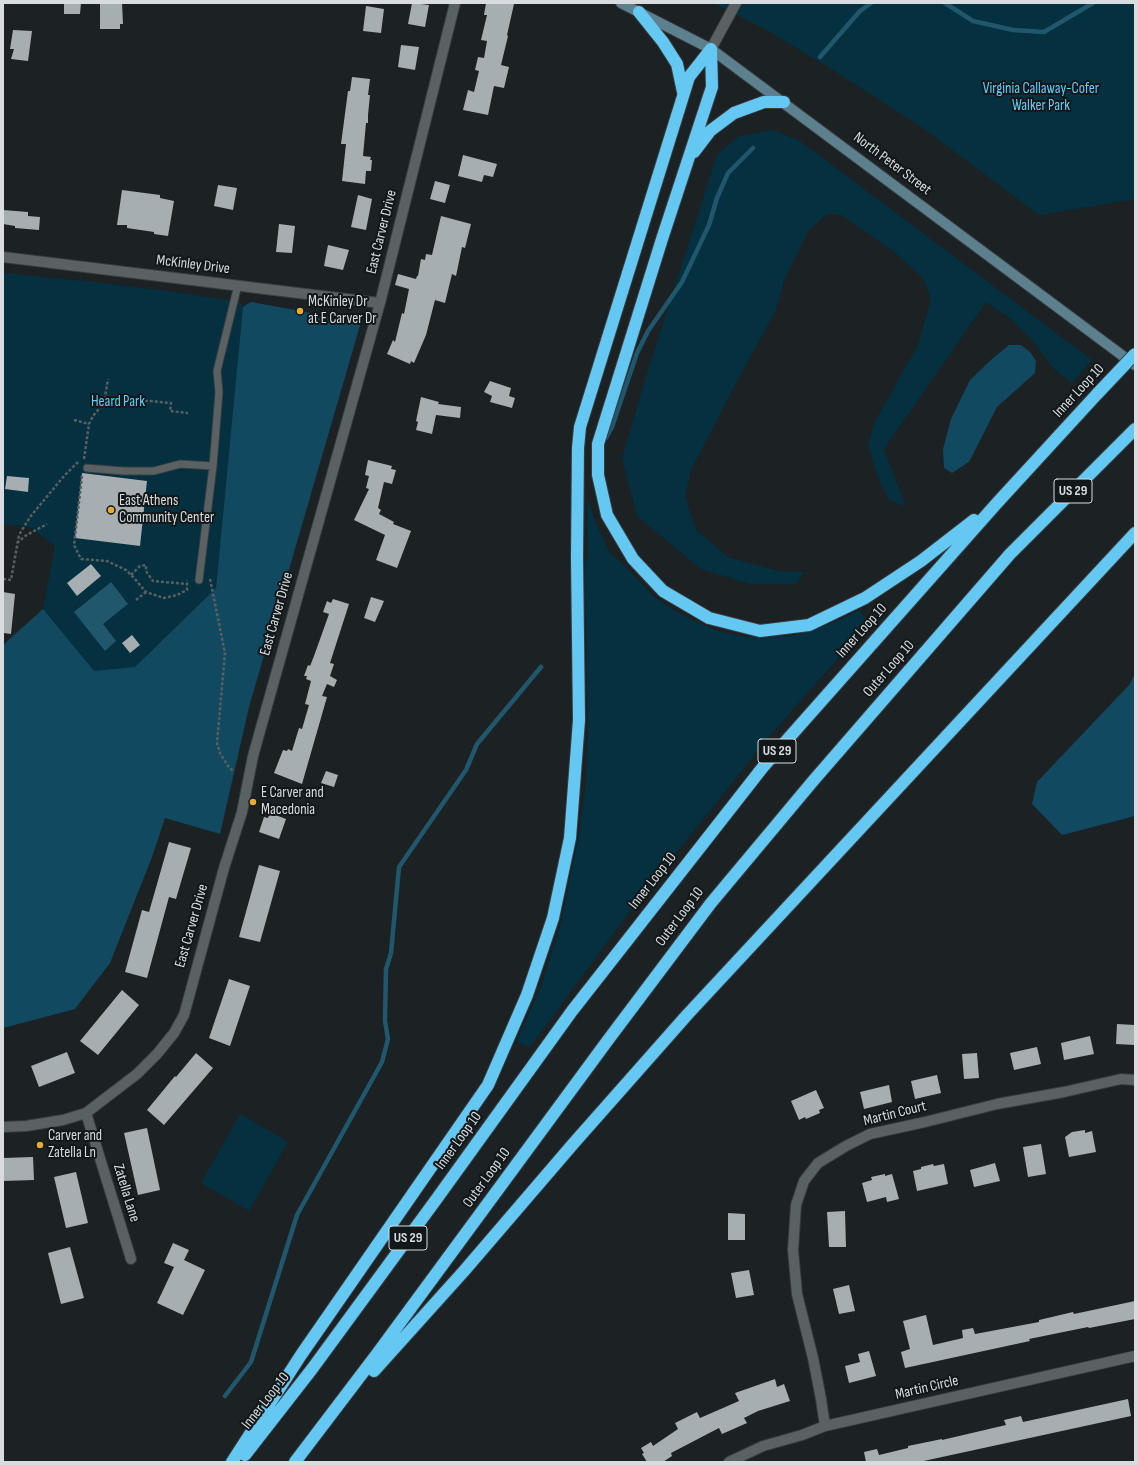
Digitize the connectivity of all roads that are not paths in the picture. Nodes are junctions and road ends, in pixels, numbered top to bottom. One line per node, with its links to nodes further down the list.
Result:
1 (456, 3): 11 (street, East Carver Drive)
2 (621, 3): 4 (street, North Peter Street)
3 (736, 3): 5 (street)
4 (639, 12): 5 (street, North Peter Street); 6 (highway)
5 (712, 48): 6 (highway); 7 (street, North Peter Street); 8 (highway)
6 (683, 93): 27 (highway)
7 (784, 102): 8 (highway); 13 (street, North Peter Street)
8 (688, 160): 17 (highway)
9 (3, 257): 10 (street, McKinley Drive)
10 (238, 285): 11 (street, McKinley Drive); 15 (lane)
11 (380, 303): 21 (street, East Carver Drive)
12 (1135, 354): 17 (highway, Inner Loop 10 / US 29, bridge)
13 (1135, 365)
14 (1135, 429): 26 (highway, Outer Loop 10 / US 29)
15 (213, 466): 16 (lane); 19 (lane)
16 (84, 468)
17 (997, 503): 28 (highway, Inner Loop 10 / US 29)
18 (1135, 533): 26 (highway)
19 (199, 580)
20 (1135, 1080): 25 (street, Martin Court)
21 (86, 1113): 22 (street, East Carver Drive); 23 (street, Zatella Lane)
22 (3, 1127)
23 (131, 1259)
24 (1135, 1356): 25 (street, Martin Circle)
25 (824, 1426): 30 (street, Martin Circle)
26 (313, 1437): 29 (highway, Outer Loop 10 / US 29)
27 (232, 1462)
28 (239, 1462)
29 (295, 1462)
30 (729, 1462)

